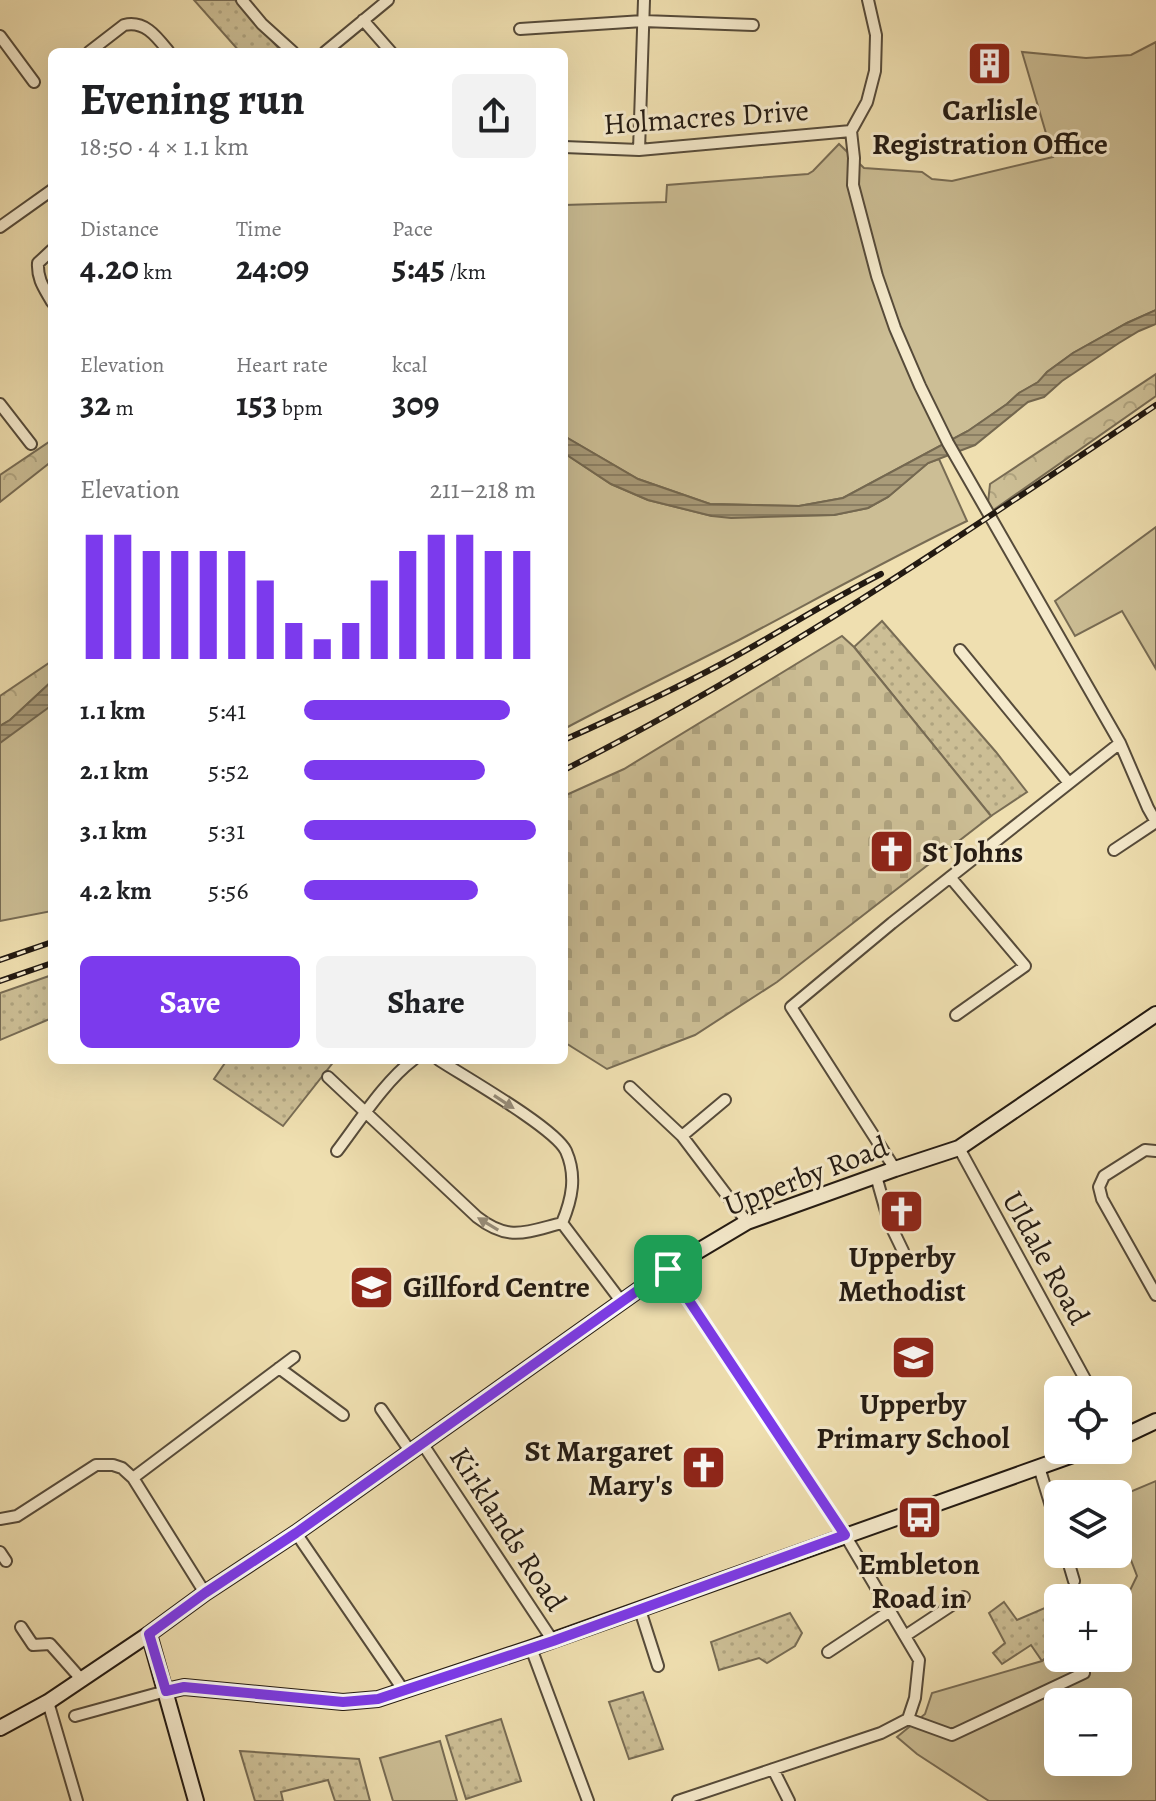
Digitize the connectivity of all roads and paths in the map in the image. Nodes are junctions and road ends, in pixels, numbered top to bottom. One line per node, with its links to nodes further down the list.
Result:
1 (242, 0): 12 (street)
2 (388, 0): 5 (street)
3 (644, 0): 6 (street)
4 (868, 0): 16 (street)
5 (363, 20): 13 (street); 14 (street)
6 (643, 21): 7 (street); 8 (street); 18 (street)
7 (753, 25)
8 (520, 29)
9 (0, 36): 15 (street)
10 (94, 48): 11 (street)
11 (166, 48)
12 (289, 48)
13 (330, 48)
14 (388, 48)
15 (34, 82)
16 (851, 131): 18 (street, Holmacres Drive); 26 (street)
17 (568, 147): 18 (street, Holmacres Drive)
18 (639, 150)
19 (48, 193): 20 (street)
20 (0, 227)
21 (48, 254): 22 (street)
22 (48, 295)
23 (0, 404): 24 (street)
24 (31, 444)
25 (960, 650): 27 (street)
26 (1120, 743): 27 (street); 28 (street)
27 (1069, 783): 31 (street)
28 (1152, 806): 29 (street)
29 (1156, 822): 30 (street)
30 (1114, 850)
31 (950, 877): 33 (street); 44 (street)
32 (1156, 1014): 41 (street, Upperby Road)
33 (956, 1015)
34 (408, 1064): 39 (street)
35 (445, 1064): 47 (street, one-way to 47)
36 (328, 1077): 39 (street)
37 (630, 1087): 40 (street)
38 (725, 1100): 40 (street)
39 (366, 1112): 42 (street); 47 (street, one-way to 39)
40 (682, 1136): 46 (street)
41 (959, 1148): 44 (street, Upperby Road); 54 (street, Uldale Road)
42 (337, 1151)
43 (1156, 1151): 50 (street)
44 (895, 1169): 45 (street, Upperby Road)
45 (876, 1176): 46 (street, Upperby Road); 48 (street)
46 (747, 1222): 49 (street, Upperby Road)
47 (562, 1223): 51 (street)
48 (903, 1251)
49 (668, 1269): 51 (street, Upperby Road); 66 (street)
50 (1156, 1295)
51 (621, 1301): 59 (street, Upperby Road)
52 (294, 1357): 53 (street)
53 (279, 1368): 56 (street); 62 (street)
54 (1083, 1376)
55 (381, 1409): 59 (street, Kirklands Road)
56 (343, 1415)
57 (1156, 1421): 58 (street)
58 (1132, 1432)
59 (416, 1447): 65 (street, Upperby Road); 76 (street, Kirklands Road)
60 (1047, 1464): 61 (street)
61 (1039, 1467): 63 (street); 66 (street)
62 (133, 1478): 64 (street); 69 (street)
63 (1044, 1483)
64 (0, 1519)
65 (296, 1533): 69 (street, Upperby Road); 83 (street)
66 (845, 1535): 71 (street); 72 (street)
67 (1070, 1568): 68 (street)
68 (1074, 1581)
69 (205, 1593): 74 (street, Upperby Road)
70 (964, 1597): 75 (street)
71 (640, 1610): 76 (street); 79 (street)
72 (890, 1611): 75 (street); 78 (street)
73 (21, 1627): 81 (street)
74 (149, 1634): 81 (street, Upperby Road); 82 (street)
75 (905, 1636): 86 (street)
76 (553, 1641): 77 (street)
77 (531, 1648): 83 (street); 91 (street)
78 (828, 1652)
79 (658, 1666)
80 (1084, 1673): 86 (street)
81 (81, 1679): 84 (street, Upperby Road)
82 (166, 1691): 83 (street); 85 (street); 90 (street)
83 (404, 1691)
84 (48, 1702): 87 (street, Upperby Road); 89 (street)
85 (75, 1716)
86 (908, 1719): 88 (street)
87 (0, 1728)
88 (773, 1769): 92 (street); 93 (street)
89 (77, 1801)
90 (196, 1801)
91 (588, 1801)
92 (678, 1801)
93 (789, 1801)

